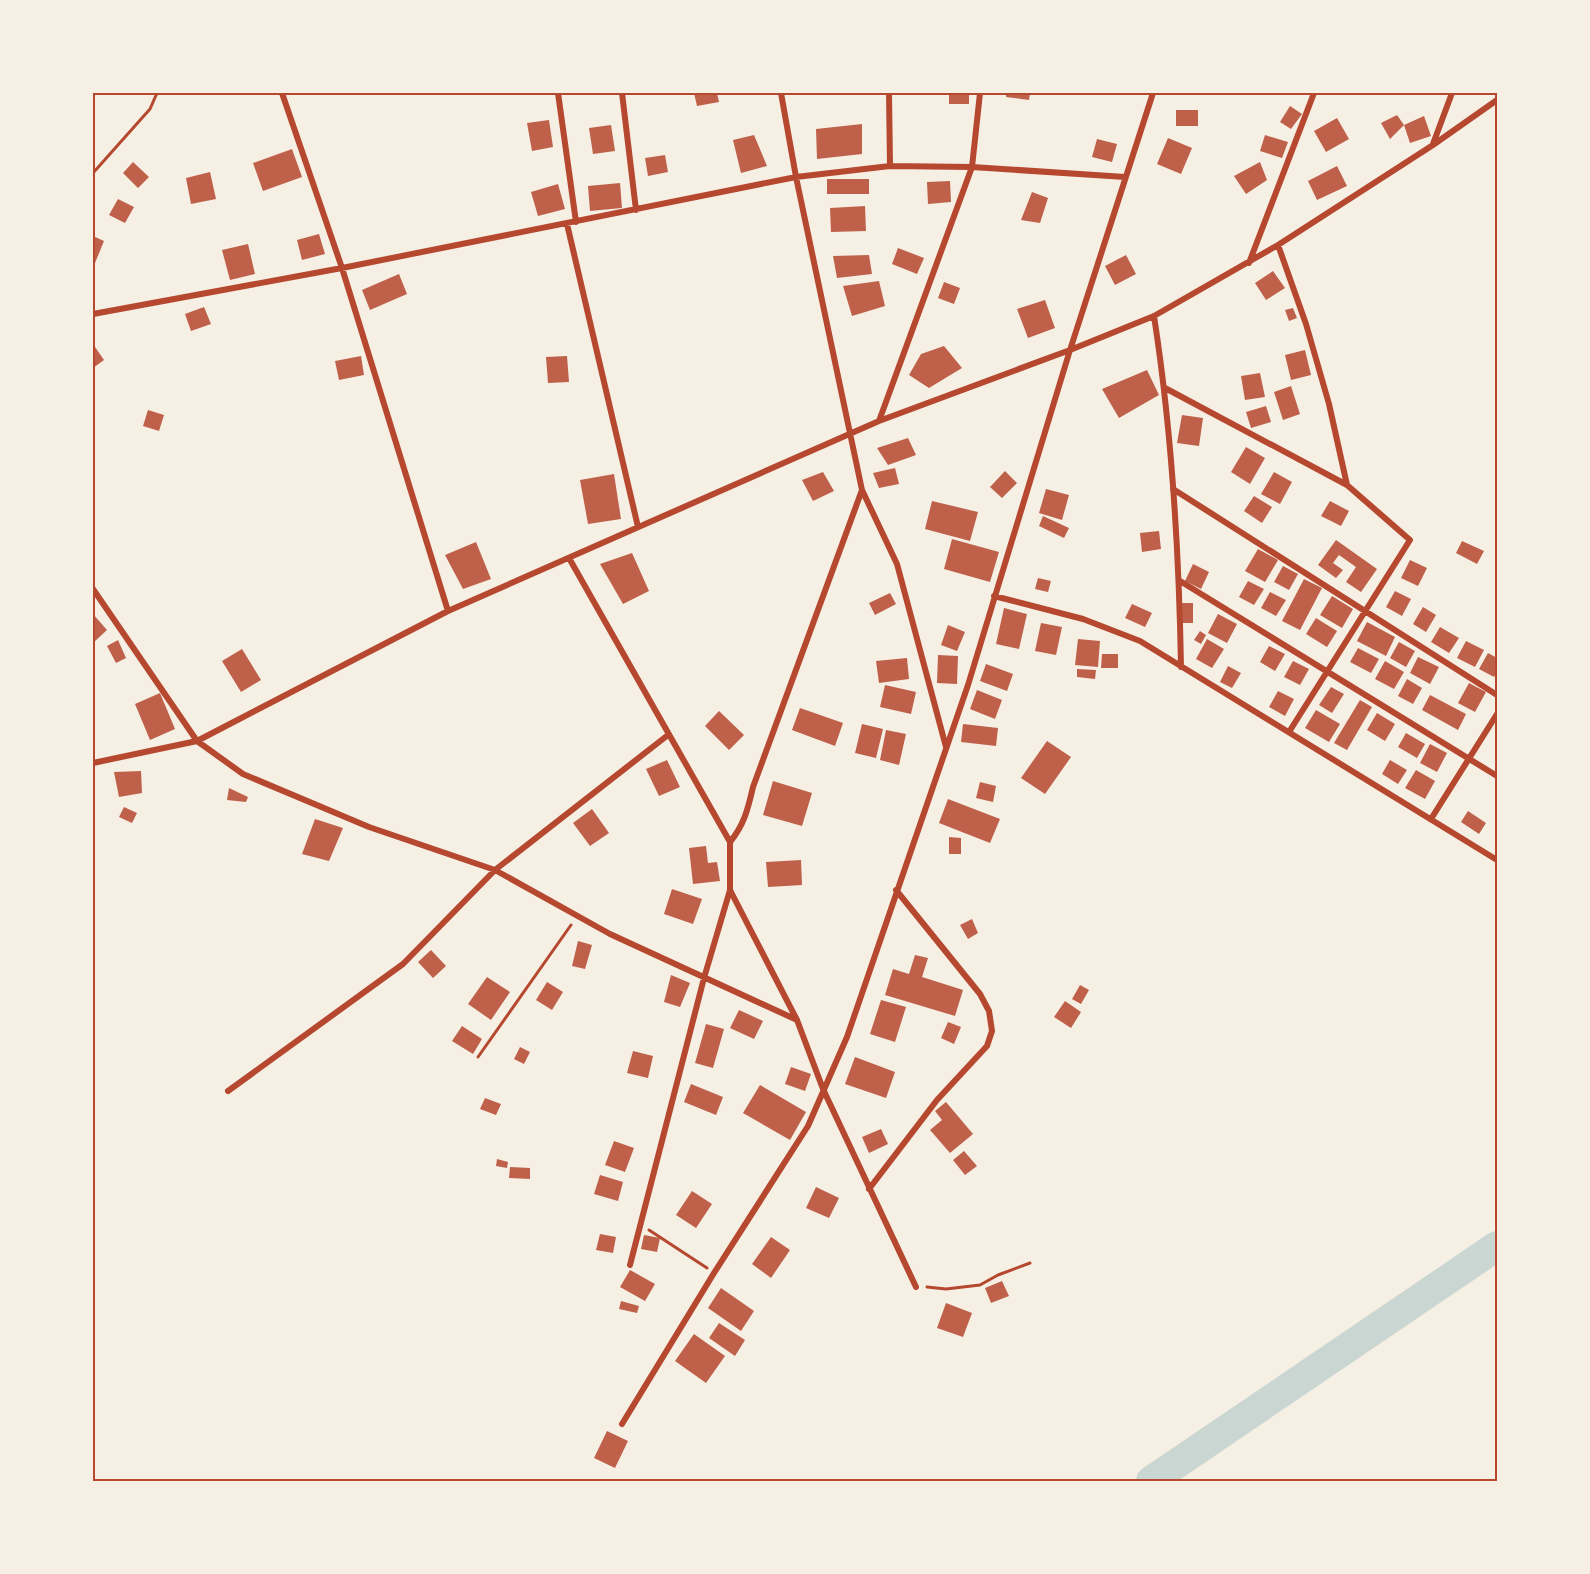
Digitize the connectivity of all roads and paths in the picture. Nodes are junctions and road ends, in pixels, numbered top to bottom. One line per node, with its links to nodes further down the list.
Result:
1 (157, 93): 15 (path)
2 (282, 93): 23 (street)
3 (558, 93): 19 (street)
4 (621, 93): 18 (street)
5 (780, 93): 16 (street)
6 (889, 93): 13 (street)
7 (980, 93): 14 (street)
8 (1153, 93): 17 (street)
9 (1314, 93): 22 (street)
10 (1452, 93): 12 (street)
11 (1497, 99): 12 (street)
12 (1433, 145): 21 (street)
13 (890, 166): 14 (street); 16 (street)
14 (972, 167): 17 (street); 28 (street)
15 (93, 173)
16 (796, 177): 18 (street); 29 (street)
17 (1125, 177): 26 (street)
18 (636, 210): 19 (street)
19 (576, 222): 20 (street)
20 (567, 224): 23 (street); 33 (street)
21 (1278, 245): 22 (street); 30 (street)
22 (1249, 264): 25 (street)
23 (342, 267): 24 (street); 38 (street)
24 (93, 314)
25 (1154, 316): 26 (street); 27 (street)
26 (1070, 350): 28 (street); 37 (street)
27 (1165, 388): 30 (street); 31 (street)
28 (879, 421): 29 (street)
29 (850, 434): 32 (street); 33 (street)
30 (1347, 485): 39 (street)
31 (1173, 489): 35 (street); 39 (street)
32 (862, 490): 47 (street); 52 (street)
33 (638, 527): 34 (street)
34 (568, 558): 38 (street); 45 (street)
35 (1180, 581): 40 (street); 41 (street)
36 (93, 590): 46 (street)
37 (994, 596): 40 (street); 47 (street)
38 (448, 611): 46 (street)
39 (1365, 611): 41 (street); 42 (street)
40 (1181, 667): 44 (street)
41 (1328, 672): 44 (street); 48 (street)
42 (1497, 695)
43 (1497, 714): 48 (street)
44 (1289, 732): 51 (street)
45 (668, 735): 52 (street); 54 (street)
46 (197, 741): 49 (street); 54 (street)
47 (946, 748): 56 (street)
48 (1468, 758): 50 (street); 51 (street)
49 (93, 763)
50 (1497, 776)
51 (1431, 819): 53 (street)
52 (730, 842): 55 (street)
53 (1497, 860)
54 (495, 870): 57 (street); 62 (street)
55 (730, 890): 58 (street); 59 (street)
56 (897, 890): 61 (street); 63 (street)
57 (577, 916): 58 (street); 60 (path)
58 (704, 978): 59 (street); 64 (street)
59 (796, 1020): 61 (street)
60 (478, 1057)
61 (823, 1089): 63 (street); 67 (street)
62 (228, 1091)
63 (869, 1189): 68 (street)
64 (640, 1224): 66 (street); 67 (path)
65 (1030, 1263): 68 (path)
66 (630, 1265)
67 (714, 1273): 69 (street)
68 (916, 1287)
69 (622, 1424)

